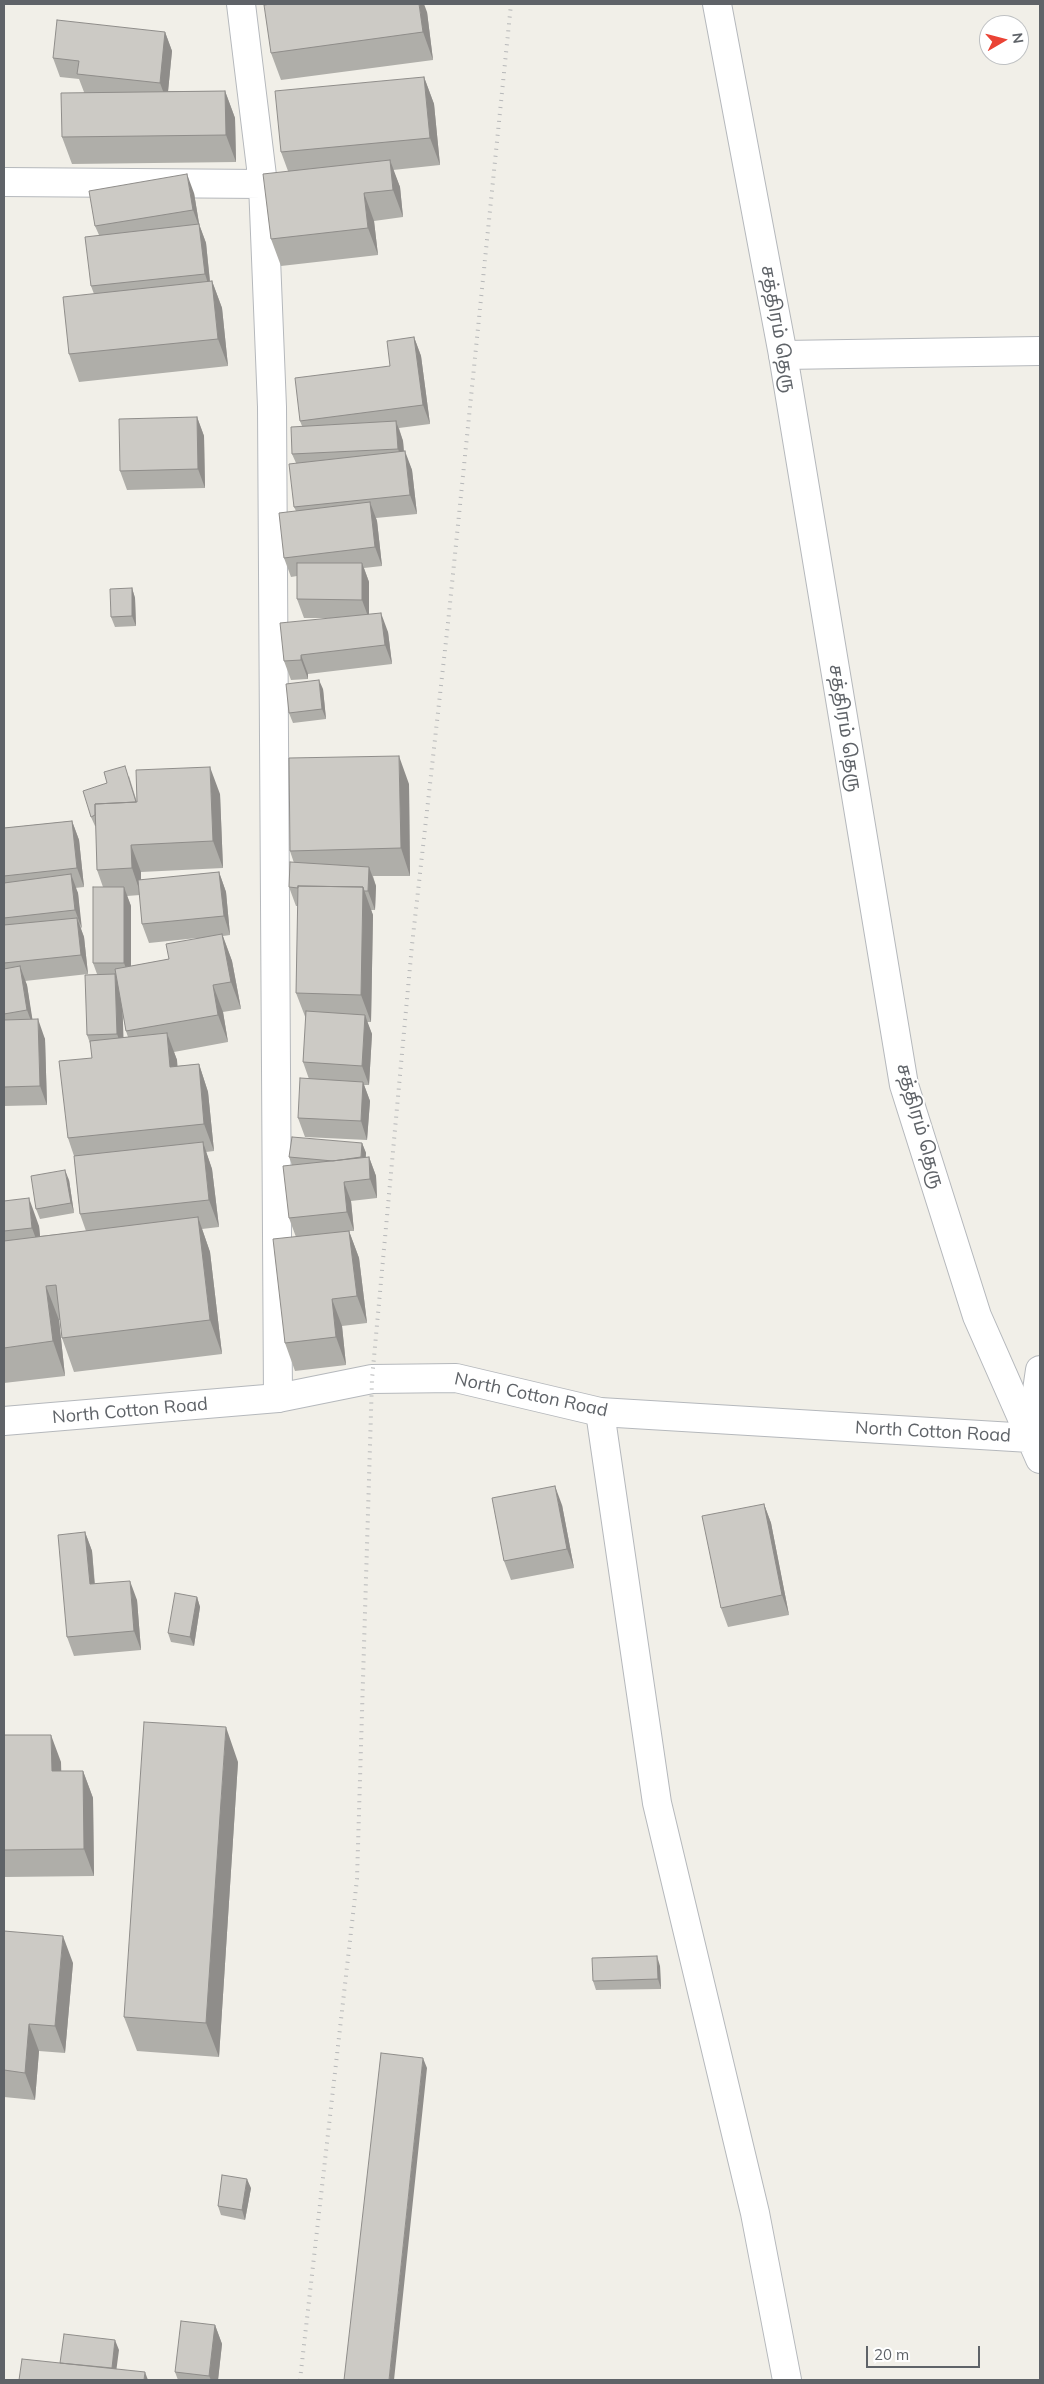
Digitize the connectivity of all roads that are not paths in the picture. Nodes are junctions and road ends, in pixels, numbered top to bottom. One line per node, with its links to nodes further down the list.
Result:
1 (241, 4): 4 (street)
2 (717, 4): 6 (street, சத்திரம் தெரு)
3 (4, 182): 4 (street)
4 (263, 184): 8 (street)
5 (1040, 351): 6 (street)
6 (783, 355): 11 (street, சத்திரம் தெரு)
7 (1040, 1370): 11 (street)
8 (278, 1398): 9 (street, North Cotton Road); 10 (street, North Cotton Road)
9 (600, 1412): 11 (street, North Cotton Road); 12 (street)
10 (4, 1421)
11 (1035, 1448)
12 (788, 2380)

